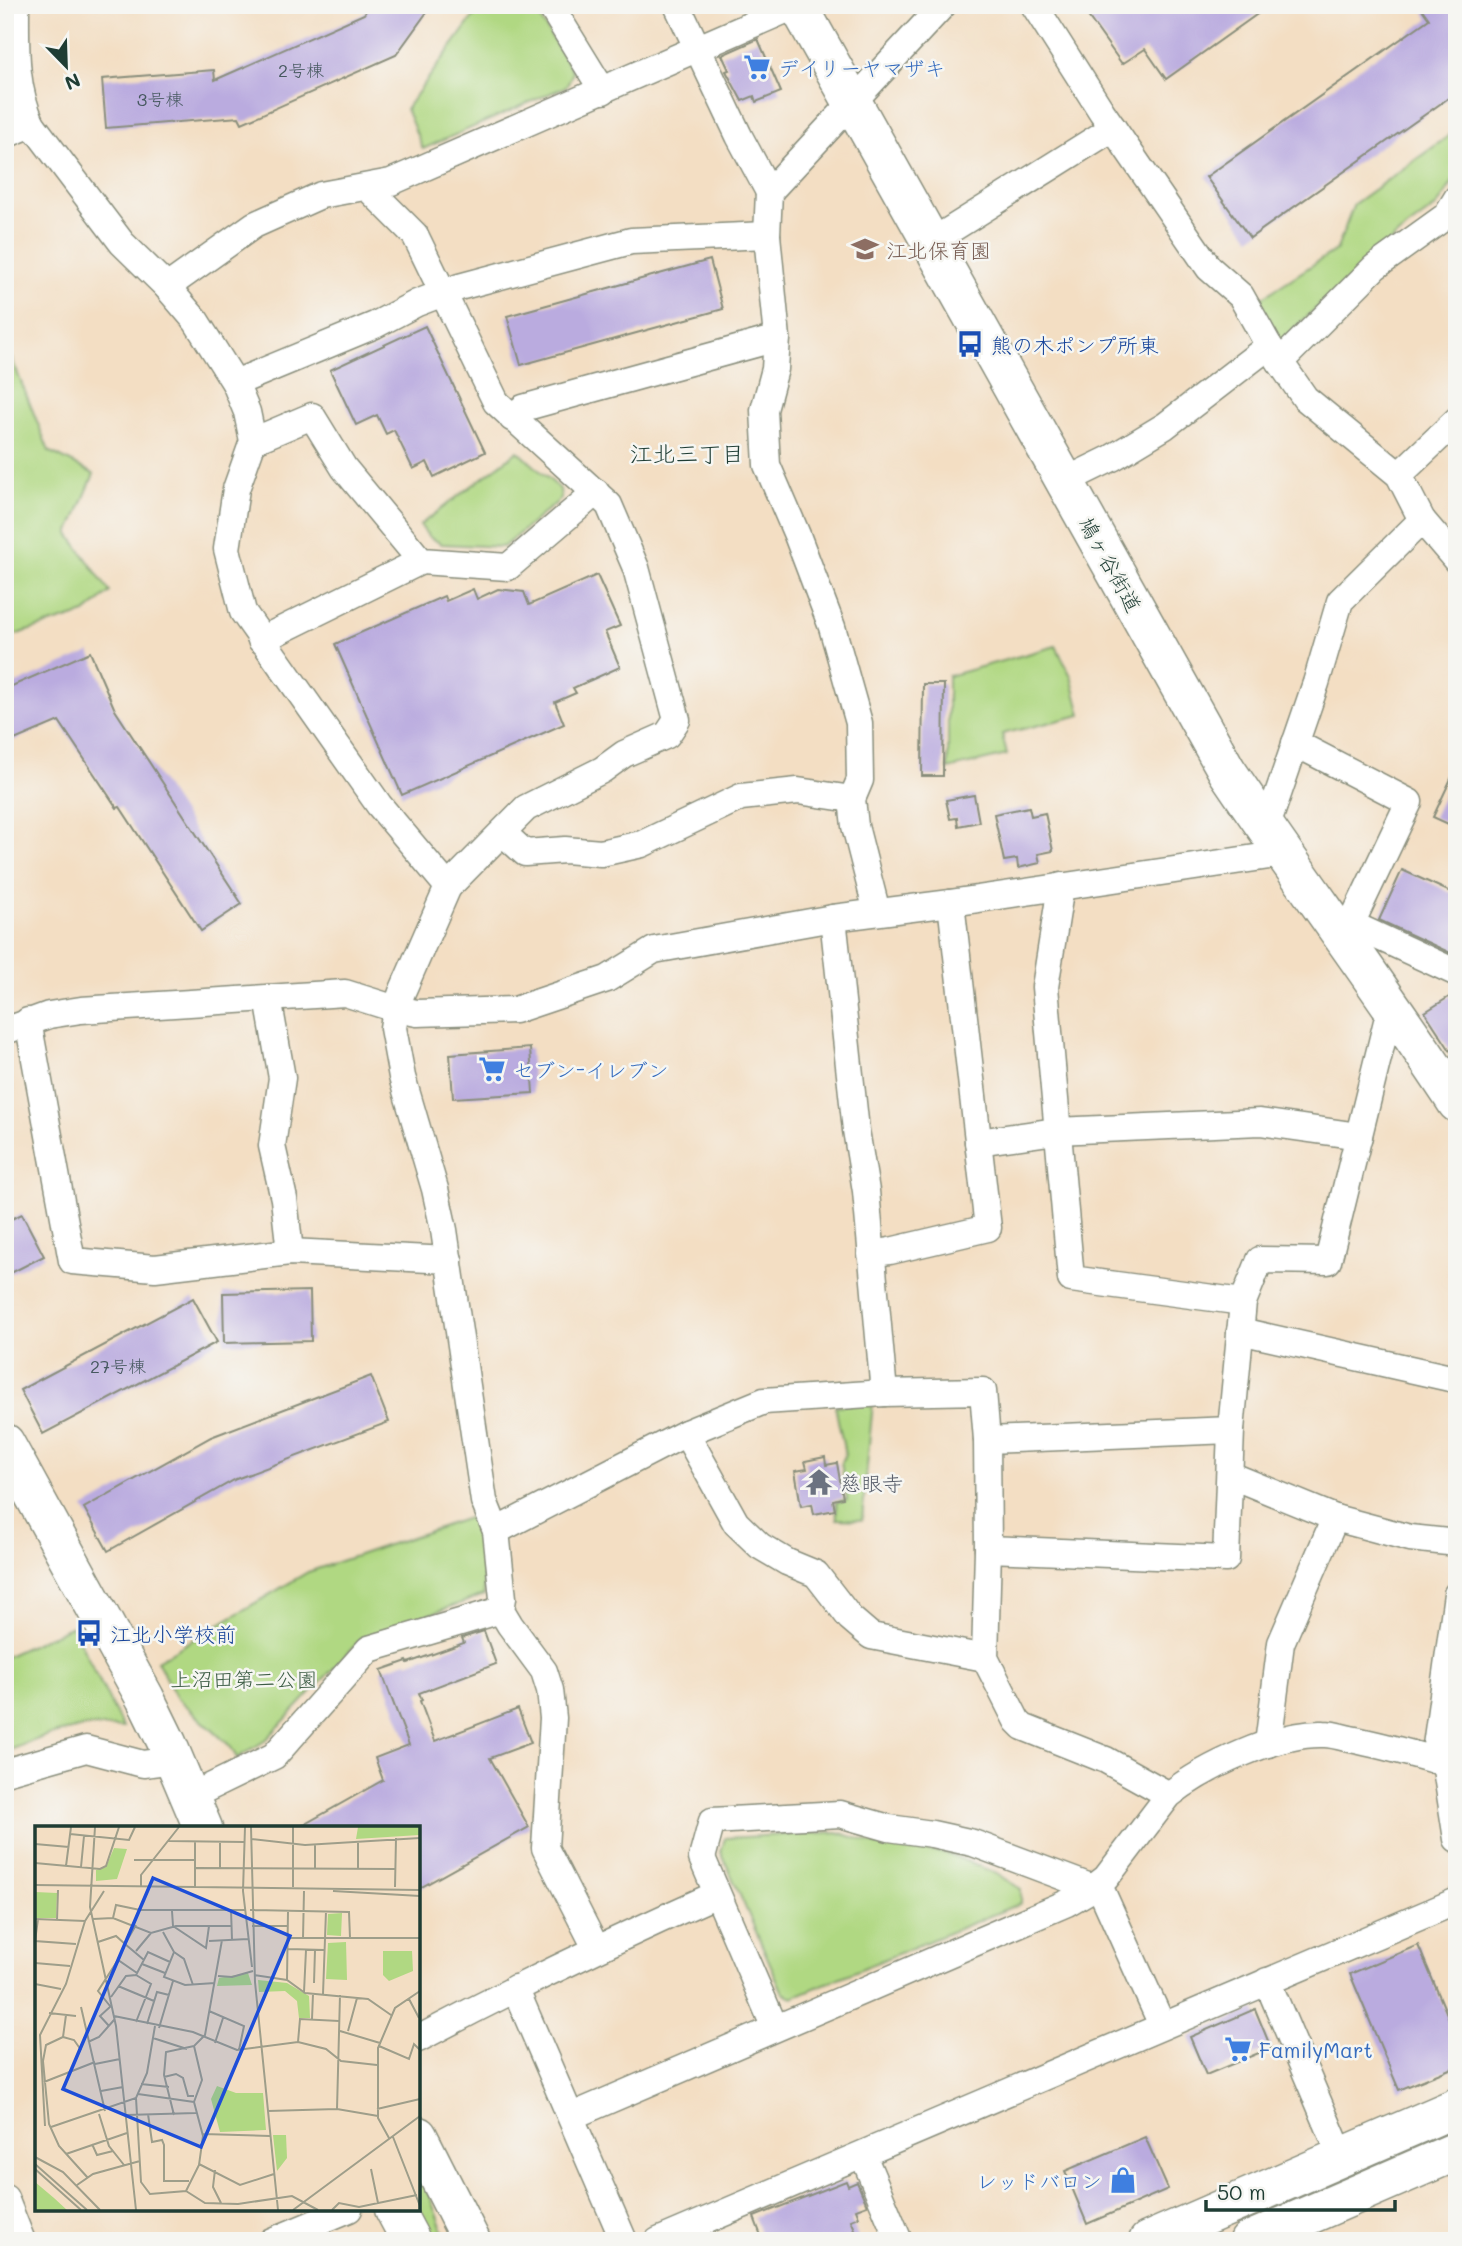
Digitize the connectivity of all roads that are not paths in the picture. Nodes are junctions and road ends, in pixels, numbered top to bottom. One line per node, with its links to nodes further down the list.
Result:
1 (16, 5): 10 (street)
2 (550, 5): 8 (street)
3 (677, 5): 7 (street)
4 (797, 5): 7 (street); 9 (main road, 鳩ヶ谷街道)
5 (943, 5): 9 (street)
6 (1034, 5): 11 (street)
7 (699, 49): 8 (street); 14 (street)
8 (603, 91): 13 (street)
9 (853, 103): 14 (street); 17 (main road, 鳩ヶ谷街道)
10 (32, 124): 12 (street); 18 (street)
11 (1113, 128): 17 (street); 21 (street)
12 (5, 135)
13 (368, 188): 18 (street); 19 (street)
14 (769, 192): 16 (street)
15 (1457, 198): 21 (street)
16 (767, 234): 19 (street); 20 (street)
17 (931, 242): 27 (main road, 鳩ヶ谷街道)
18 (167, 287): 22 (street)
19 (443, 292): 22 (street); 23 (street)
20 (777, 338): 23 (street); 34 (street)
21 (1275, 354): 26 (street); 27 (street)
22 (235, 383): 25 (street)
23 (512, 418): 28 (street)
24 (1456, 420): 26 (street)
25 (253, 441): 30 (street); 32 (street)
26 (1399, 475): 29 (street)
27 (1065, 481): 36 (main road, 鳩ヶ谷街道)
28 (596, 492): 30 (street); 35 (street)
29 (1422, 520): 31 (street); 33 (street)
30 (421, 561): 32 (street)
31 (1457, 561)
32 (261, 640): 38 (street)
33 (1295, 743): 36 (street); 42 (street)
34 (852, 799): 35 (street); 40 (street)
35 (503, 833): 38 (street)
36 (1274, 841): 37 (street); 42 (main road, 鳩ヶ谷街道)
37 (1061, 886): 39 (street); 49 (street)
38 (448, 887): 46 (street)
39 (951, 902): 40 (street); 51 (street)
40 (877, 912): 41 (street)
41 (833, 918): 46 (street); 53 (street)
42 (1345, 928): 43 (street); 45 (main road, 鳩ヶ谷街道)
43 (1457, 972)
44 (268, 998): 46 (street); 47 (street); 52 (street)
45 (1391, 1005): 48 (main road, 鳩ヶ谷街道); 50 (street)
46 (396, 1009): 54 (street)
47 (17, 1026): 52 (street)
48 (1457, 1103)
49 (1056, 1131): 50 (street); 51 (street); 55 (street)
50 (1359, 1136): 55 (street)
51 (978, 1142): 53 (street)
52 (290, 1252): 54 (street)
53 (871, 1254): 58 (street)
54 (449, 1260): 65 (street)
55 (1243, 1302): 56 (street)
56 (1240, 1331): 57 (street); 59 (street)
57 (1457, 1375)
58 (884, 1393): 60 (street); 61 (street)
59 (1231, 1430): 61 (street); 63 (street)
60 (686, 1433): 65 (street); 70 (street)
61 (987, 1440): 67 (street)
62 (5, 1443): 72 (main road)
63 (1230, 1475): 64 (street); 67 (street)
64 (1335, 1518): 66 (street); 71 (street)
65 (496, 1531): 69 (street)
66 (1457, 1543)
67 (988, 1549): 70 (street)
68 (1457, 1594): 73 (street)
69 (502, 1610): 75 (street); 83 (street)
70 (985, 1658): 76 (street)
71 (1268, 1744): 73 (street); 76 (street)
72 (174, 1759): 74 (street); 75 (main road); 77 (main road)
73 (1445, 1761): 79 (street)
74 (5, 1772)
75 (206, 1789): 78 (main road)
76 (1169, 1795): 80 (street)
77 (202, 1826)
78 (231, 1826)
79 (1457, 1839)
80 (1093, 1888): 81 (street); 86 (street); 87 (street)
81 (717, 1894): 83 (street); 87 (street)
82 (1457, 1901): 84 (street)
83 (596, 1948): 85 (street)
84 (1267, 1981): 86 (street); 94 (street)
85 (515, 1988): 88 (street); 90 (street)
86 (1162, 2025): 93 (street)
87 (775, 2028): 90 (street)
88 (420, 2038)
89 (1457, 2107): 94 (main road)
90 (572, 2116): 100 (street)
91 (420, 2140): 99 (main road)
92 (1457, 2151): 104 (main road)
93 (863, 2155): 101 (street); 102 (street)
94 (1342, 2158): 103 (main road)
95 (344, 2211): 97 (street)
96 (395, 2211): 98 (main road)
97 (272, 2241)
98 (411, 2241)
99 (471, 2241)
100 (624, 2241)
101 (658, 2241)
102 (899, 2241)
103 (1148, 2241)
104 (1249, 2241)

